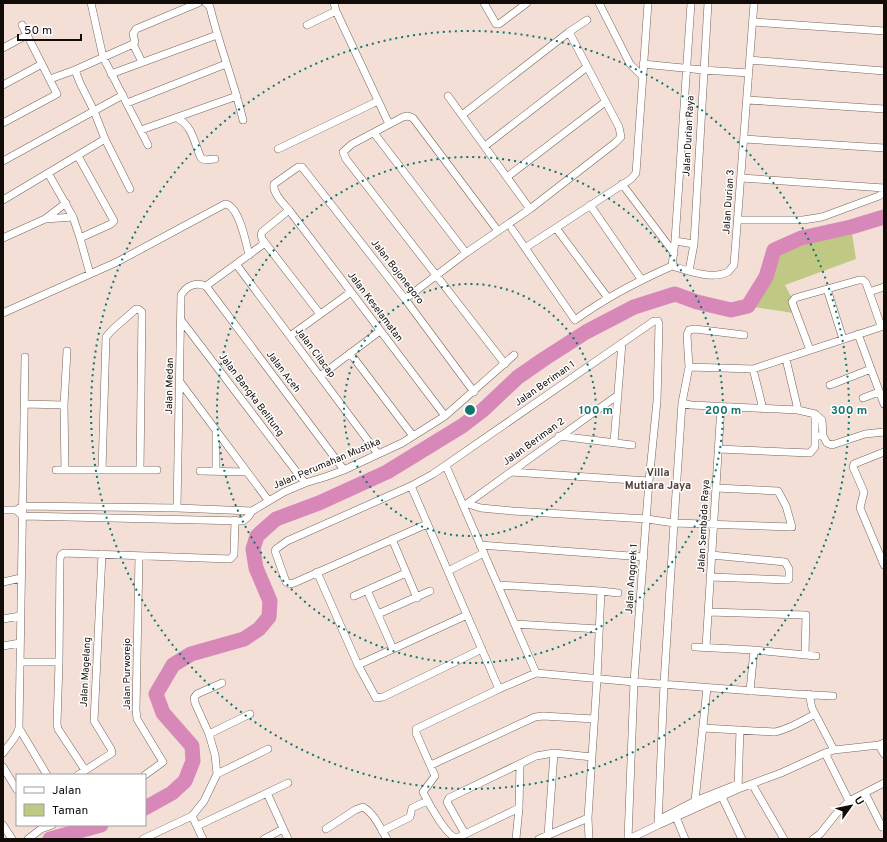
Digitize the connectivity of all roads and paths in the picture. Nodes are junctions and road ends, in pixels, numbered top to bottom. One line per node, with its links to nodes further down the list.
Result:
1 (91, 3): 23 (street)
2 (198, 3): 21 (street)
3 (206, 3): 20 (street)
4 (334, 3): 12 (street)
5 (484, 3): 11 (street)
6 (599, 3): 36 (street)
7 (647, 3): 28 (street)
8 (692, 3): 30 (street, Jalan Durian Raya)
9 (708, 3): 32 (street, Jalan Durian Raya)
10 (754, 3): 14 (street, Jalan Durian 3)
11 (525, 4)
12 (336, 11): 16 (street); 43 (street)
13 (587, 20): 18 (street)
14 (753, 22): 17 (street); 24 (street, Jalan Durian 3)
15 (22, 24): 19 (street)
16 (307, 24)
17 (884, 31)
18 (569, 32): 29 (street); 48 (street)
19 (27, 35): 22 (street); 26 (street)
20 (217, 35): 25 (street); 27 (street)
21 (133, 44): 23 (street); 25 (street)
22 (3, 48)
23 (103, 57): 31 (street); 35 (street)
24 (750, 60): 33 (street); 34 (street, Jalan Durian 3)
25 (142, 62): 35 (street)
26 (42, 64): 37 (street); 38 (street)
27 (226, 64): 40 (street); 45 (street)
28 (643, 64): 30 (street); 36 (street)
29 (587, 67): 44 (street); 58 (street)
30 (687, 69): 32 (street); 85 (street, Jalan Durian Raya)
31 (75, 70): 37 (street); 47 (street)
32 (703, 70): 34 (street); 87 (street, Jalan Durian Raya)
33 (884, 71)
34 (749, 73): 42 (street, Jalan Durian 3)
35 (111, 74): 39 (street)
36 (642, 76): 68 (street)
37 (50, 79): 52 (street)
38 (3, 86)
39 (123, 95): 45 (street); 47 (street)
40 (237, 96): 49 (street); 51 (street)
41 (448, 96): 48 (street)
42 (747, 100): 46 (street); 55 (street, Jalan Durian 3)
43 (378, 101): 50 (street); 60 (street)
44 (605, 102): 66 (street); 75 (street)
45 (127, 103): 53 (street)
46 (884, 109)
47 (94, 111): 56 (street); 63 (street)
48 (462, 116): 58 (street)
49 (177, 118): 53 (street); 62 (street)
50 (387, 119): 54 (street); 82 (street)
51 (243, 120)
52 (3, 123)
53 (141, 130): 57 (street)
54 (374, 132): 89 (street); 96 (street)
55 (744, 138): 59 (street); 67 (street, Jalan Durian 3)
56 (105, 139): 61 (street); 70 (street)
57 (148, 145)
58 (485, 146): 66 (street)
59 (884, 148)
60 (278, 149)
61 (78, 156): 65 (street); 84 (street)
62 (215, 159)
63 (3, 161)
64 (302, 167): 76 (street, Jalan Keselamatan); 104 (street, Jalan Bojonegoro)
65 (48, 173): 72 (street); 73 (street)
66 (507, 177): 75 (street)
67 (741, 178): 69 (street); 79 (street, Jalan Durian 3)
68 (622, 184): 74 (street); 90 (street)
69 (884, 188)
70 (130, 189)
71 (884, 192): 79 (street)
72 (3, 200)
73 (66, 203): 77 (street); 78 (street)
74 (590, 205): 80 (street); 97 (street)
75 (530, 208): 82 (street)
76 (289, 210): 86 (street); 101 (street, Jalan Keselamatan)
77 (73, 217): 78 (street); 84 (street)
78 (44, 219): 83 (street)
79 (737, 220): 94 (street, Jalan Durian 3)
80 (556, 228): 88 (street); 103 (street)
81 (512, 229): 88 (street)
82 (498, 231): 89 (street)
83 (3, 238)
84 (80, 238): 95 (street)
85 (675, 241): 87 (street); 90 (street, Jalan Durian Raya)
86 (265, 243): 91 (street); 106 (street)
87 (694, 244): 94 (street, Jalan Durian Raya)
88 (525, 248): 103 (street)
89 (466, 253): 96 (street)
90 (674, 253): 93 (street, Jalan Durian Raya)
91 (249, 255): 92 (street); 95 (street)
92 (236, 264): 98 (street); 113 (street, Jalan Cilacap)
93 (672, 266): 94 (street, Jalan Durian 3); 97 (street)
94 (689, 271)
95 (90, 274): 105 (street)
96 (437, 275): 104 (street); 122 (street)
97 (641, 279): 103 (street)
98 (206, 286): 107 (street, Jalan Medan); 160 (street, Jalan Aceh)
99 (884, 287): 102 (street)
100 (827, 289): 102 (street); 114 (street); 116 (street)
101 (350, 292): 106 (street); 110 (street, Jalan Keselamatan)
102 (869, 292): 109 (street)
103 (608, 298)
104 (405, 299): 129 (street, Jalan Bojonegoro)
105 (3, 313)
106 (320, 314): 113 (street)
107 (181, 320): 127 (street, Jalan Medan); 165 (street, Jalan Bangka Belitung)
108 (658, 322): 115 (street, Jalan Beriman 1); 164 (street, Jalan Anggrek 1)
109 (883, 326): 111 (street)
110 (380, 331): 118 (street); 141 (street, Jalan Keselamatan)
111 (858, 334): 114 (street); 124 (street)
112 (744, 335): 123 (street)
113 (290, 336): 126 (street, Jalan Cilacap)
114 (843, 339): 116 (street)
115 (622, 343): 131 (street); 153 (street, Jalan Beriman 1)
116 (810, 350): 121 (street)
117 (67, 351): 136 (street)
118 (350, 354): 126 (street); 144 (street)
119 (514, 355): 122 (street, Jalan Perumahan Mustika)
120 (25, 357): 134 (street)
121 (786, 359): 125 (street); 139 (street)
122 (505, 364): 129 (street, Jalan Perumahan Mustika)
123 (689, 367): 125 (street); 133 (street)
124 (871, 368): 128 (street); 130 (street)
125 (752, 369): 138 (street)
126 (320, 376): 152 (street, Jalan Cilacap)
127 (180, 382): 142 (street); 171 (street, Jalan Medan)
128 (830, 385)
129 (474, 392): 141 (street, Jalan Perumahan Mustika)
130 (879, 392): 132 (street); 135 (street)
131 (618, 395): 145 (street, Jalan Beriman 2); 148 (street)
132 (863, 398)
133 (682, 403): 137 (street); 178 (street)
134 (25, 404): 136 (street); 170 (street)
135 (884, 404)
136 (64, 405): 155 (street)
137 (721, 406): 138 (street); 150 (street, Jalan Sembada Raya)
138 (763, 409): 139 (street)
139 (798, 410): 140 (street)
140 (815, 414): 146 (street); 147 (street)
141 (445, 416): 144 (street, Jalan Perumahan Mustika)
142 (216, 430): 161 (street); 162 (street)
143 (884, 432): 147 (street)
144 (412, 436): 152 (street, Jalan Perumahan Mustika)
145 (560, 436): 148 (street); 163 (street, Jalan Beriman 2)
146 (816, 436): 147 (street); 150 (street)
147 (824, 436)
148 (614, 442): 149 (street)
149 (632, 445)
150 (718, 449): 167 (street, Jalan Sembada Raya)
151 (884, 452): 188 (street)
152 (378, 454): 160 (street, Jalan Perumahan Mustika)
153 (446, 466): 166 (street, Jalan Beriman 1); 169 (street)
154 (56, 470): 155 (street)
155 (65, 470): 156 (street)
156 (102, 470): 157 (street); 157 (street)
157 (140, 470): 158 (street)
158 (157, 470)
159 (200, 470): 161 (street)
160 (344, 470): 165 (street, Jalan Perumahan Mustika)
161 (216, 471): 162 (street)
162 (247, 472): 168 (street)
163 (511, 472): 164 (street); 169 (street, Jalan Beriman 2)
164 (649, 481): 176 (street, Jalan Anggrek 1)
165 (305, 483): 168 (street, Jalan Perumahan Mustika)
166 (411, 486): 179 (street); 190 (street, Jalan Beriman 1)
167 (716, 488): 180 (street, Jalan Sembada Raya); 180 (street)
168 (268, 500): 174 (street, Jalan Perumahan Mustika)
169 (466, 505): 176 (street); 182 (street)
170 (23, 506): 171 (street); 173 (street); 175 (street)
171 (177, 508): 174 (street)
172 (3, 510): 173 (street)
173 (16, 510): 175 (street)
174 (252, 511): 177 (street, Jalan Perumahan Mustika)
175 (23, 516): 177 (street, Jalan Perumahan Mustika); 193 (street)
176 (647, 519): 178 (street); 187 (street, Jalan Anggrek 1)
177 (235, 520): 186 (street)
178 (674, 523): 180 (street); 225 (street)
179 (427, 524): 181 (street); 189 (street)
180 (714, 525): 185 (street, Jalan Sembada Raya)
181 (392, 539): 190 (street); 191 (street)
182 (480, 545): 183 (street); 187 (street)
183 (484, 553): 189 (street); 195 (street)
184 (102, 554): 186 (street); 219 (street); 249 (street, Jalan Magelang)
185 (711, 554): 192 (street, Jalan Sembada Raya); 192 (street)
186 (139, 556): 252 (street, Jalan Purworejo)
187 (644, 557): 223 (street, Jalan Anggrek 1)
188 (884, 565)
189 (448, 571): 204 (street)
190 (317, 572): 220 (street)
191 (406, 573): 196 (street); 201 (street)
192 (710, 577): 202 (street, Jalan Sembada Raya)
193 (21, 578): 194 (street); 205 (street)
194 (3, 582)
195 (498, 585): 198 (street); 207 (street)
196 (367, 590): 200 (street); 203 (street)
197 (430, 591): 201 (street)
198 (601, 591): 199 (street); 208 (street)
199 (618, 593)
200 (354, 596)
201 (417, 598): 203 (street)
202 (709, 612): 212 (street, Jalan Sembada Raya); 216 (street)
203 (378, 614): 213 (street)
204 (467, 615): 213 (street); 214 (street)
205 (20, 616): 206 (street); 209 (street)
206 (3, 619)
207 (515, 624): 208 (street); 221 (street)
208 (599, 629): 222 (street)
209 (20, 643): 210 (street); 218 (street)
210 (3, 646)
211 (695, 647): 212 (street)
212 (706, 647): 215 (street)
213 (393, 649): 220 (street)
214 (482, 649): 220 (street); 227 (street)
215 (754, 650): 216 (street); 228 (street)
216 (805, 654): 217 (street)
217 (816, 656)
218 (21, 662): 219 (street); 234 (street)
219 (60, 662): 249 (street)
220 (358, 665)
221 (536, 673): 222 (street); 227 (street)
222 (597, 679): 223 (street); 233 (street)
223 (634, 682): 225 (street); 290 (street, Jalan Anggrek 1)
224 (222, 683): 237 (street)
225 (664, 684): 226 (street); 269 (street)
226 (707, 688): 228 (street); 235 (street)
227 (500, 689): 247 (street)
228 (750, 691): 229 (street)
229 (809, 694): 230 (street); 232 (street)
230 (833, 696)
231 (250, 714): 237 (street)
232 (815, 714): 236 (street); 240 (street)
233 (594, 719): 245 (street); 247 (street)
234 (19, 728): 241 (street); 250 (street)
235 (703, 728): 236 (street); 263 (street)
236 (740, 730): 257 (street)
237 (209, 734): 253 (street)
238 (882, 744): 240 (street); 244 (street)
239 (268, 750): 253 (street)
240 (834, 750): 243 (street)
241 (3, 753)
242 (554, 753): 245 (street); 246 (street); 278 (street)
243 (824, 753): 256 (street); 264 (street)
244 (884, 754)
245 (592, 757): 268 (street)
246 (520, 764): 265 (street); 277 (street)
247 (430, 765): 262 (street)
248 (3, 767): 258 (street)
249 (85, 770): 251 (street, Jalan Magelang)
250 (46, 774)
251 (79, 774)
252 (146, 774)
253 (217, 774): 266 (street)
254 (288, 783): 259 (street)
255 (884, 783): 260 (street)
256 (752, 784): 257 (street); 293 (street)
257 (738, 786): 261 (street); 263 (street)
258 (16, 788)
259 (266, 793): 271 (street); 274 (street)
260 (865, 793): 264 (street); 273 (street)
261 (722, 797): 267 (street); 292 (street)
262 (428, 801): 276 (street); 277 (street)
263 (695, 801): 269 (street)
264 (849, 801): 294 (street)
265 (519, 808): 277 (street); 287 (street)
266 (192, 816): 271 (street); 279 (street)
267 (676, 817): 269 (street); 291 (street)
268 (588, 818): 278 (street); 289 (street)
269 (658, 822): 290 (street)
270 (3, 825): 280 (street)
271 (197, 826): 283 (street)
272 (40, 827): 281 (street)
273 (882, 827)
274 (283, 829): 284 (street); 285 (street)
275 (326, 829): 276 (street)
276 (382, 831): 286 (street)
277 (465, 834)
278 (548, 835): 288 (street)
279 (156, 836): 282 (street)
280 (12, 839)
281 (28, 839)
282 (143, 839)
283 (203, 839)
284 (264, 839)
285 (288, 839)
286 (388, 839)
287 (516, 839)
288 (539, 839)
289 (589, 839)
290 (629, 839)
291 (685, 839)
292 (742, 839)
293 (784, 839)
294 (813, 839)

